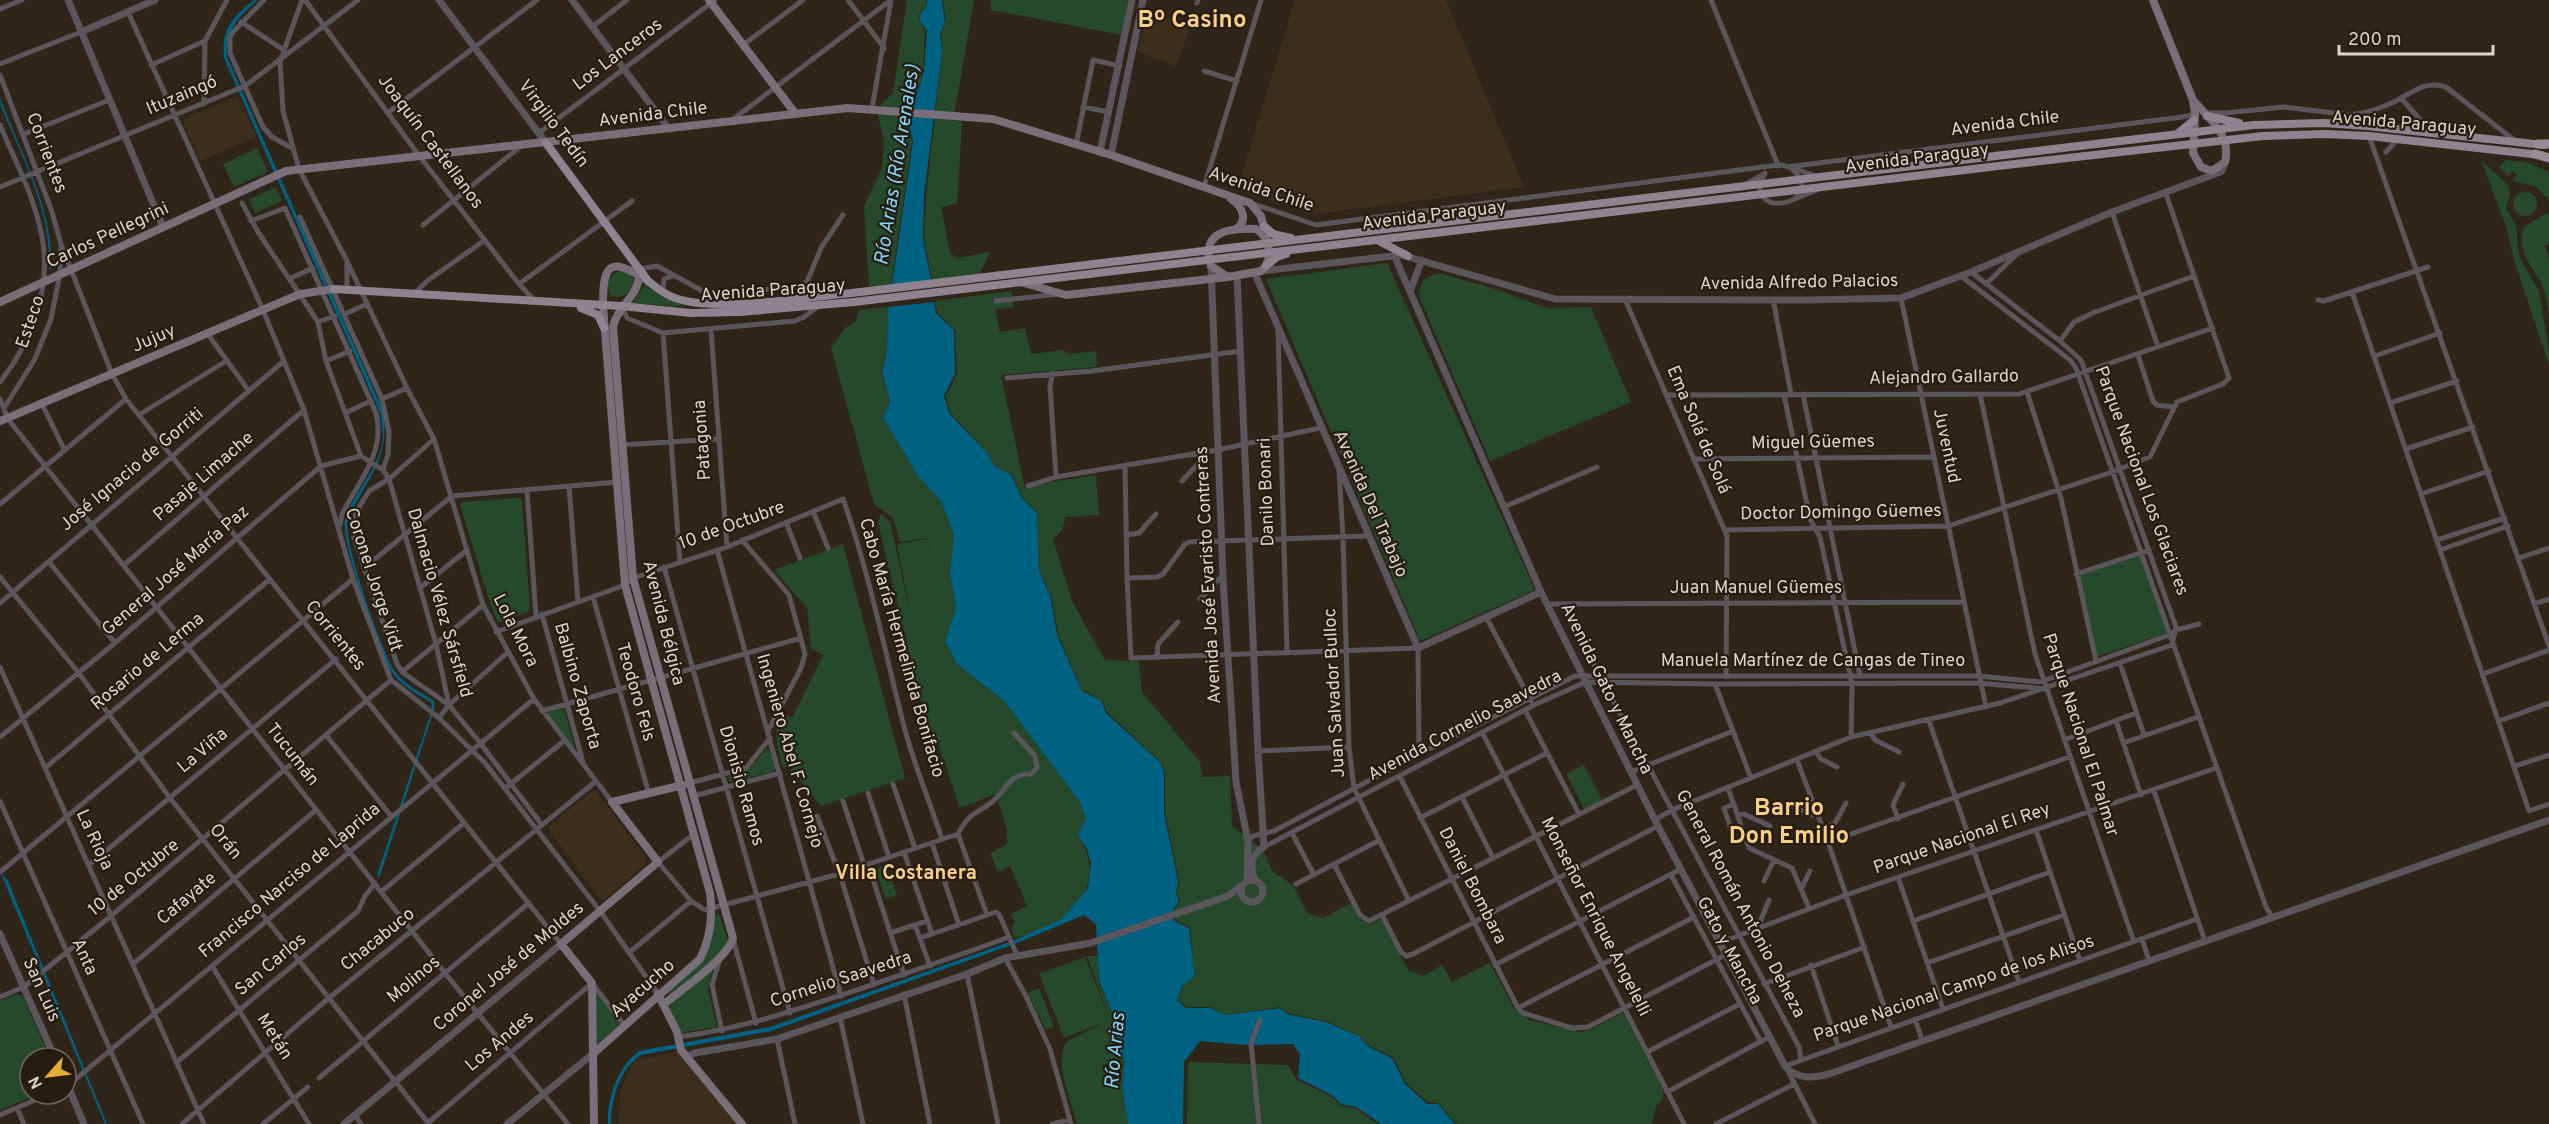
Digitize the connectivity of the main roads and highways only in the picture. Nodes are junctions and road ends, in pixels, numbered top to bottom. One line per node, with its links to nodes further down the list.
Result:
1 (2152, 0): 3 (main road)
2 (711, 1): 4 (main road)
3 (2193, 100): 5 (main road); 6 (main road)
4 (795, 113): 10 (main road, Avenida Chile); 17 (main road, Avenida Chile)
5 (2206, 114): 6 (main road); 7 (main road); 8 (main road)
6 (2194, 123): 8 (main road, Avenida Paraguay); 11 (main road); 16 (main road, Avenida Paraguay)
7 (2254, 124): 8 (main road, Avenida Paraguay); 12 (main road, Avenida Paraguay)
8 (2218, 128): 9 (main road)
9 (2225, 140): 11 (main road, Avenida Paraguay); 11 (main road); 14 (main road, Avenida Paraguay)
10 (546, 143): 18 (main road, Avenida Chile); 30 (main road, Virgilio Tedín)
11 (2192, 143): 16 (main road, Avenida Paraguay)
12 (2538, 144): 13 (highway)
13 (2549, 145)
14 (2535, 154): 15 (highway)
15 (2549, 157)
16 (1762, 189): 21 (main road, Avenida Paraguay); 22 (main road, Avenida Paraguay)
17 (1219, 192): 19 (main road, Avenida Chile); 20 (main road)
18 (230, 196): 37 (main road, Carlos Pellegrini)
19 (1264, 223): 22 (main road); 23 (main road)
20 (1233, 231): 23 (main road); 28 (main road)
21 (1376, 239): 24 (main road); 25 (main road, Avenida Paraguay)
22 (1297, 240): 23 (main road, Avenida Paraguay)
23 (1268, 245): 25 (main road, Avenida Paraguay); 28 (main road, Avenida Paraguay); 29 (main road)
24 (1389, 247): 26 (main road); 27 (main road)
25 (1304, 248): 29 (main road)
26 (1394, 255)
27 (1408, 256)
28 (1209, 259): 31 (main road); 32 (main road, Avenida Paraguay); 33 (main road, Avenida Paraguay)
29 (1260, 270): 31 (main road)
30 (639, 272): 36 (main road, Avenida Paraguay); 39 (main road); 40 (main road)
31 (1228, 277): 33 (main road)
32 (982, 281): 33 (main road, Avenida Paraguay); 36 (main road, Avenida Paraguay)
33 (1016, 282)
34 (334, 289): 35 (main road, Avenida Paraguay); 38 (main road, Avenida Paraguay)
35 (322, 290): 42 (main road, Jujuy)
36 (853, 297): 40 (main road, Avenida Paraguay)
37 (0, 302)
38 (566, 304): 39 (main road, Avenida Paraguay); 41 (main road)
39 (603, 306): 40 (main road, Avenida Paraguay); 41 (main road, Avenida Bélgica)
40 (621, 306): 43 (main road, Avenida Bélgica)
41 (604, 328): 43 (main road, Avenida Bélgica)
42 (4, 420)
43 (617, 445): 44 (main road, Avenida Bélgica)
44 (621, 482): 45 (main road, Avenida Bélgica); 46 (main road, Avenida Bélgica)
45 (690, 783): 46 (main road); 49 (main road, Avenida Bélgica)
46 (681, 786): 47 (main road, Avenida Bélgica); 48 (main road, Lola Mora)
47 (694, 834): 51 (main road, Ayacucho)
48 (658, 862): 50 (main road, Coronel José de Moldes)
49 (733, 938): 52 (main road, Ayacucho)
50 (561, 944): 53 (main road, Corrientes)
51 (658, 994): 52 (main road); 53 (main road, Ayacucho)
52 (664, 1004): 55 (main road)
53 (595, 1052): 54 (main road)
54 (594, 1124)
55 (742, 1124)

